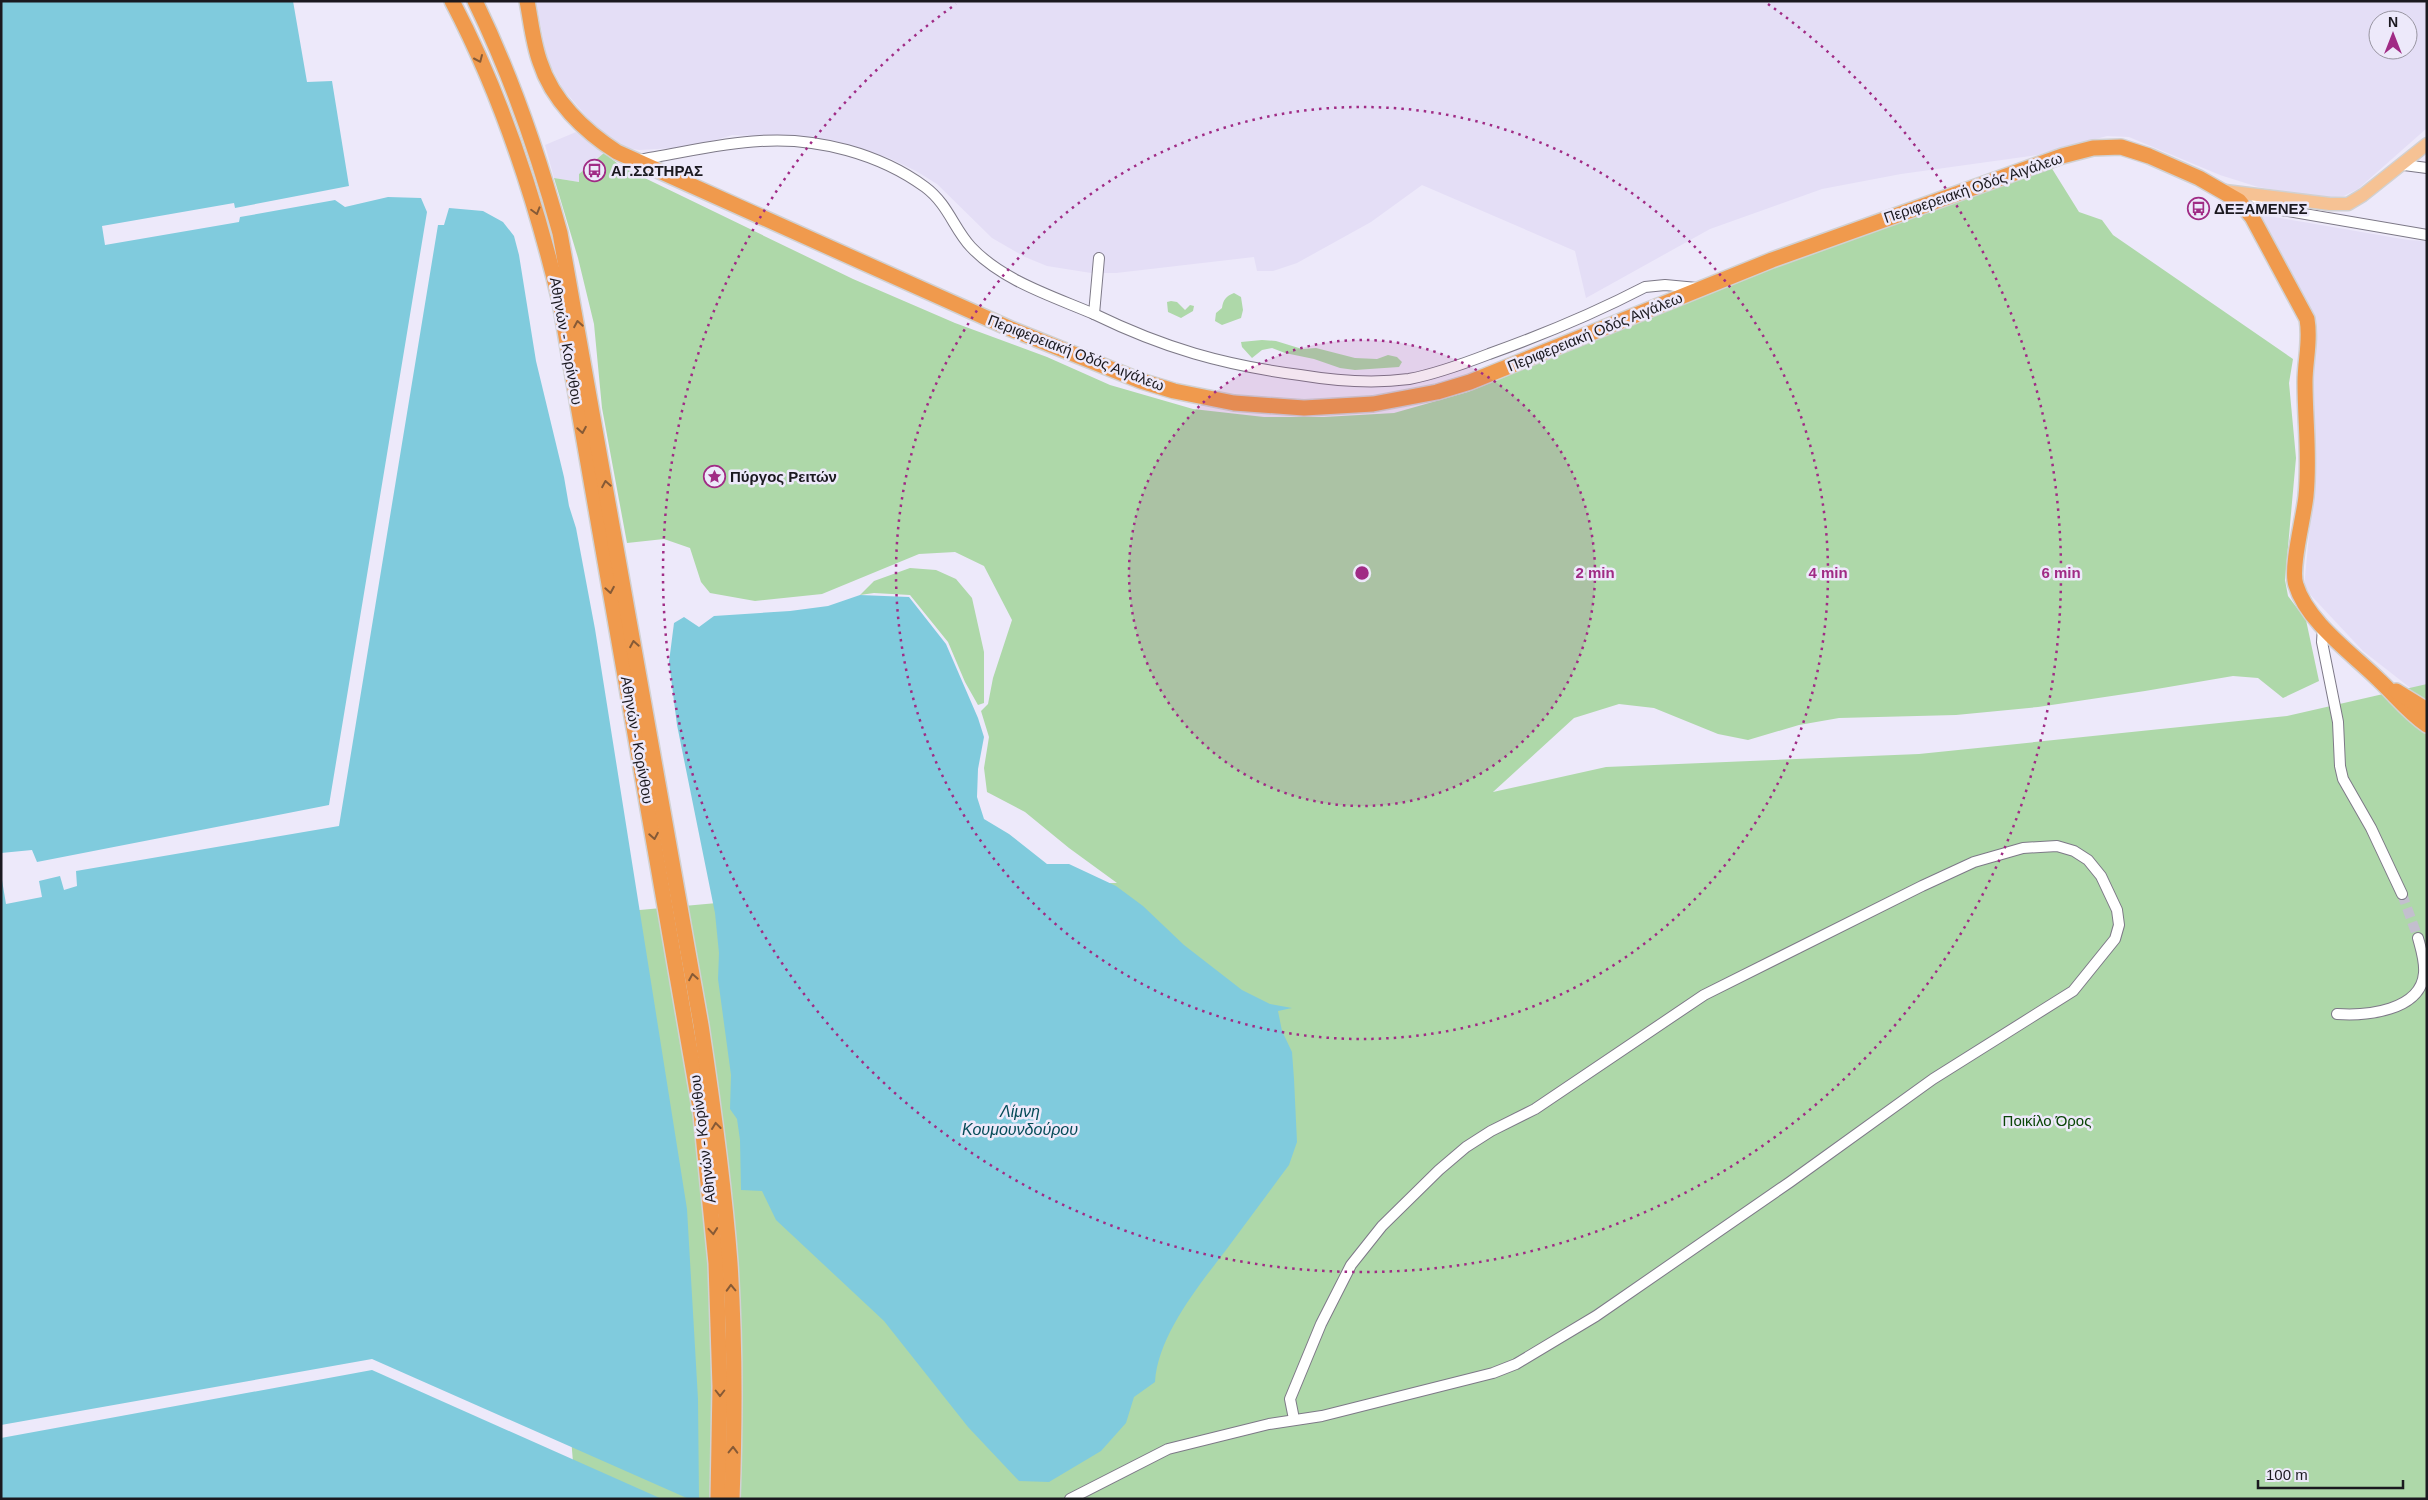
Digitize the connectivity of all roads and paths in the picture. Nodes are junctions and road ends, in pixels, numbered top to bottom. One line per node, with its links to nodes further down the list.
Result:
1 (452, 1): 22 (highway, Αθηνών - Κορίνθου, one-way to 22)
2 (475, 1): 23 (highway, Αθηνών - Κορίνθου, one-way to 2)
3 (527, 1): 5 (highway, Περιφερειακή Οδός Αιγάλεω)
4 (2427, 144): 6 (main road)
5 (632, 161): 12 (highway, Περιφερειακή Οδός Αιγάλεω); 13 (street)
6 (2404, 165): 7 (street); 9 (main road)
7 (2427, 168)
8 (2223, 191): 9 (main road); 12 (highway, Περιφερειακή Οδός Αιγάλεω); 14 (highway, Περιφερειακή Οδός Αιγάλεω)
9 (2254, 195): 10 (street)
10 (2427, 235)
11 (1099, 258): 13 (street)
12 (1703, 288): 13 (street)
13 (1094, 314)
14 (2323, 626): 15 (highway, Περιφερειακή Οδός Αιγάλεω); 18 (street)
15 (2381, 682): 16 (highway, Περιφερειακή Οδός Αιγάλεω); 17 (highway, Περιφερειακή Οδός Αιγάλεω)
16 (2427, 710)
17 (2427, 725)
18 (2402, 894)
19 (2418, 938): 20 (street)
20 (2337, 1014)
21 (1294, 1419): 21 (street); 24 (street)
22 (718, 1499)
23 (732, 1499)
24 (1070, 1499)

